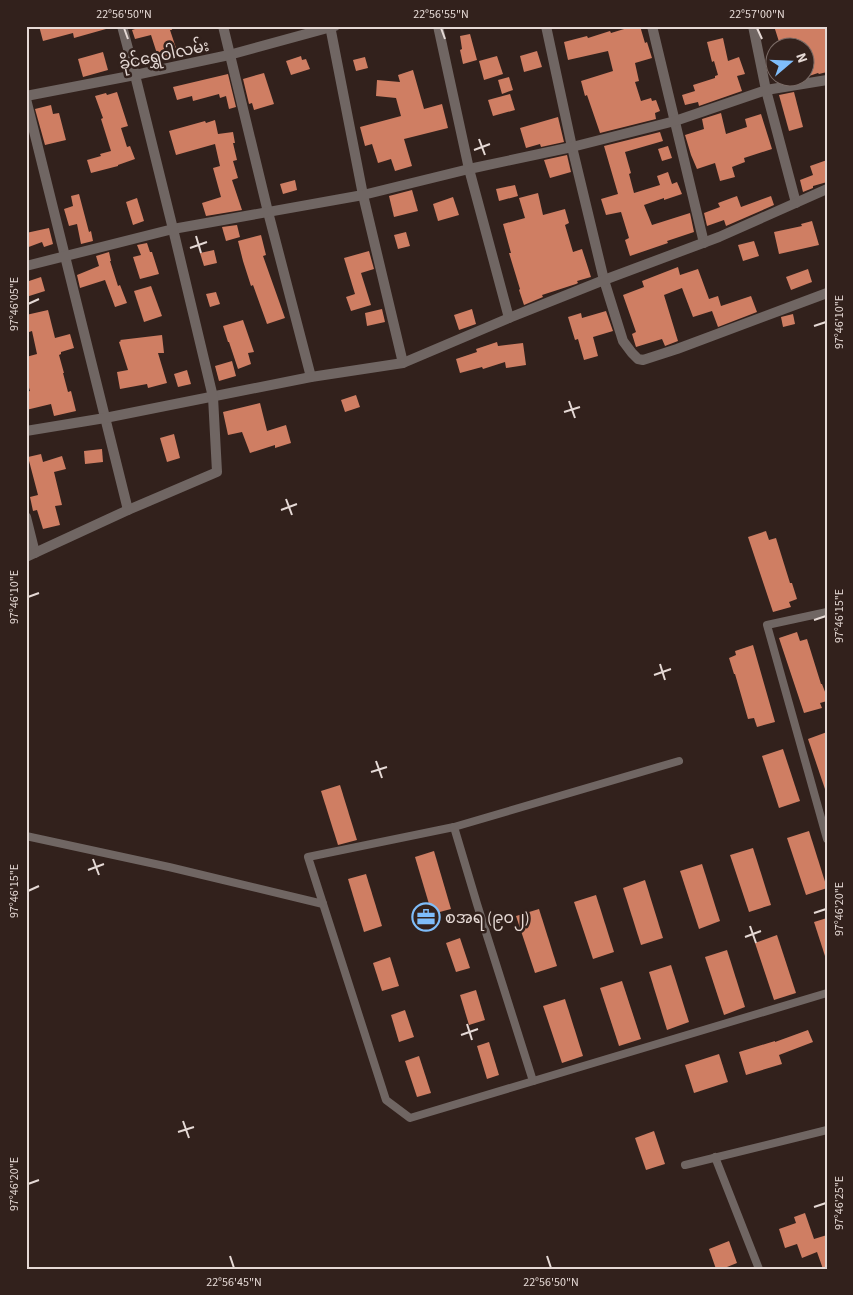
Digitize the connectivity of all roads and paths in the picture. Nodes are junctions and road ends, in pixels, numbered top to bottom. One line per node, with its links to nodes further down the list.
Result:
1 (122, 26): 9 (street)
2 (223, 26): 8 (street)
3 (438, 26): 16 (street)
4 (546, 26): 15 (street)
5 (652, 26): 14 (street)
6 (753, 26): 11 (street)
7 (332, 27): 8 (street, ခိုင်ရွှေဝါလမ်း); 18 (street)
8 (229, 55): 9 (street, ခိုင်ရွှေဝါလမ်း); 20 (street)
9 (135, 75): 12 (street, ခိုင်ရွှေဝါလမ်း); 21 (street)
10 (827, 80): 11 (street)
11 (766, 90): 14 (street); 19 (street)
12 (26, 96)
13 (26, 100): 23 (street)
14 (675, 121): 15 (street); 22 (street)
15 (572, 147): 16 (street); 25 (street)
16 (469, 169): 18 (street); 27 (street)
17 (827, 189): 19 (street)
18 (363, 195): 20 (street); 28 (street)
19 (796, 203): 22 (street)
20 (268, 212): 21 (street); 29 (street)
21 (173, 229): 23 (street); 30 (street)
22 (704, 243): 25 (street)
23 (65, 256): 24 (street); 31 (street)
24 (26, 266)
25 (604, 280): 26 (street); 27 (street)
26 (827, 293)
27 (509, 318): 28 (street)
28 (403, 363): 29 (street)
29 (311, 377): 30 (street)
30 (213, 396): 31 (street); 33 (street)
31 (105, 418): 32 (street); 33 (street)
32 (26, 431)
33 (128, 510): 35 (street)
34 (26, 517): 35 (street)
35 (31, 555)
36 (827, 612): 40 (lane)
37 (679, 761): 38 (lane)
38 (454, 827): 41 (lane); 43 (lane)
39 (26, 836): 41 (lane)
40 (827, 839)
41 (324, 904): 43 (lane)
42 (827, 993): 43 (lane)
43 (533, 1081)
44 (827, 1130): 45 (lane)
45 (715, 1158): 46 (lane); 47 (lane)
46 (685, 1165)
47 (759, 1269)

